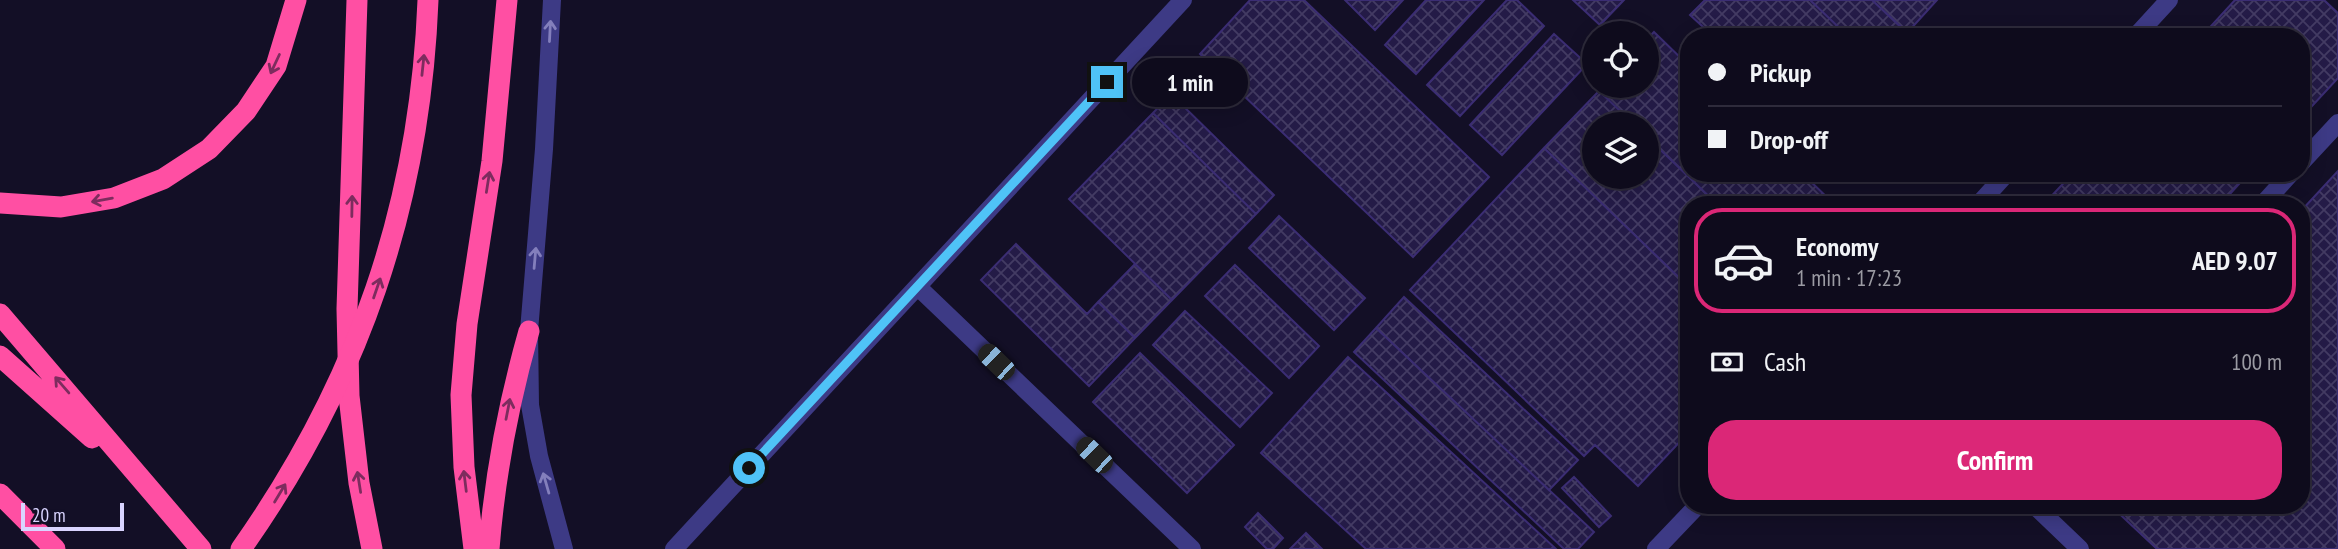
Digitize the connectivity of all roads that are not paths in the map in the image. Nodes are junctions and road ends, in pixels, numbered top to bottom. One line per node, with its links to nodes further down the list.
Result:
1 (296, 0): 15 (highway, one-way to 15)
2 (357, 0): 27 (highway, one-way to 2)
3 (428, 0): 26 (highway, one-way to 3, bridge)
4 (507, 0): 28 (highway, one-way to 4)
5 (552, 0): 18 (street, one-way to 5)
6 (1183, 0): 16 (street)
7 (2169, 0): 8 (street)
8 (2143, 28)
9 (2338, 124): 10 (street)
10 (2310, 154)
11 (1999, 182): 13 (street)
12 (2283, 182): 14 (street)
13 (1986, 196)
14 (2270, 196)
15 (0, 204)
16 (918, 287): 31 (street); 32 (street)
17 (0, 314): 20 (highway, one-way to 17)
18 (529, 331): 29 (highway, one-way to 18); 30 (street, one-way to 18)
19 (0, 356): 20 (highway)
20 (150, 492): 25 (highway)
21 (0, 494): 24 (highway)
22 (1690, 514): 33 (street)
23 (2043, 514): 34 (street)
24 (55, 549)
25 (201, 549)
26 (241, 549)
27 (372, 549)
28 (474, 549)
29 (489, 549)
30 (564, 549)
31 (674, 549)
32 (1192, 549)
33 (1657, 549)
34 (2080, 549)

